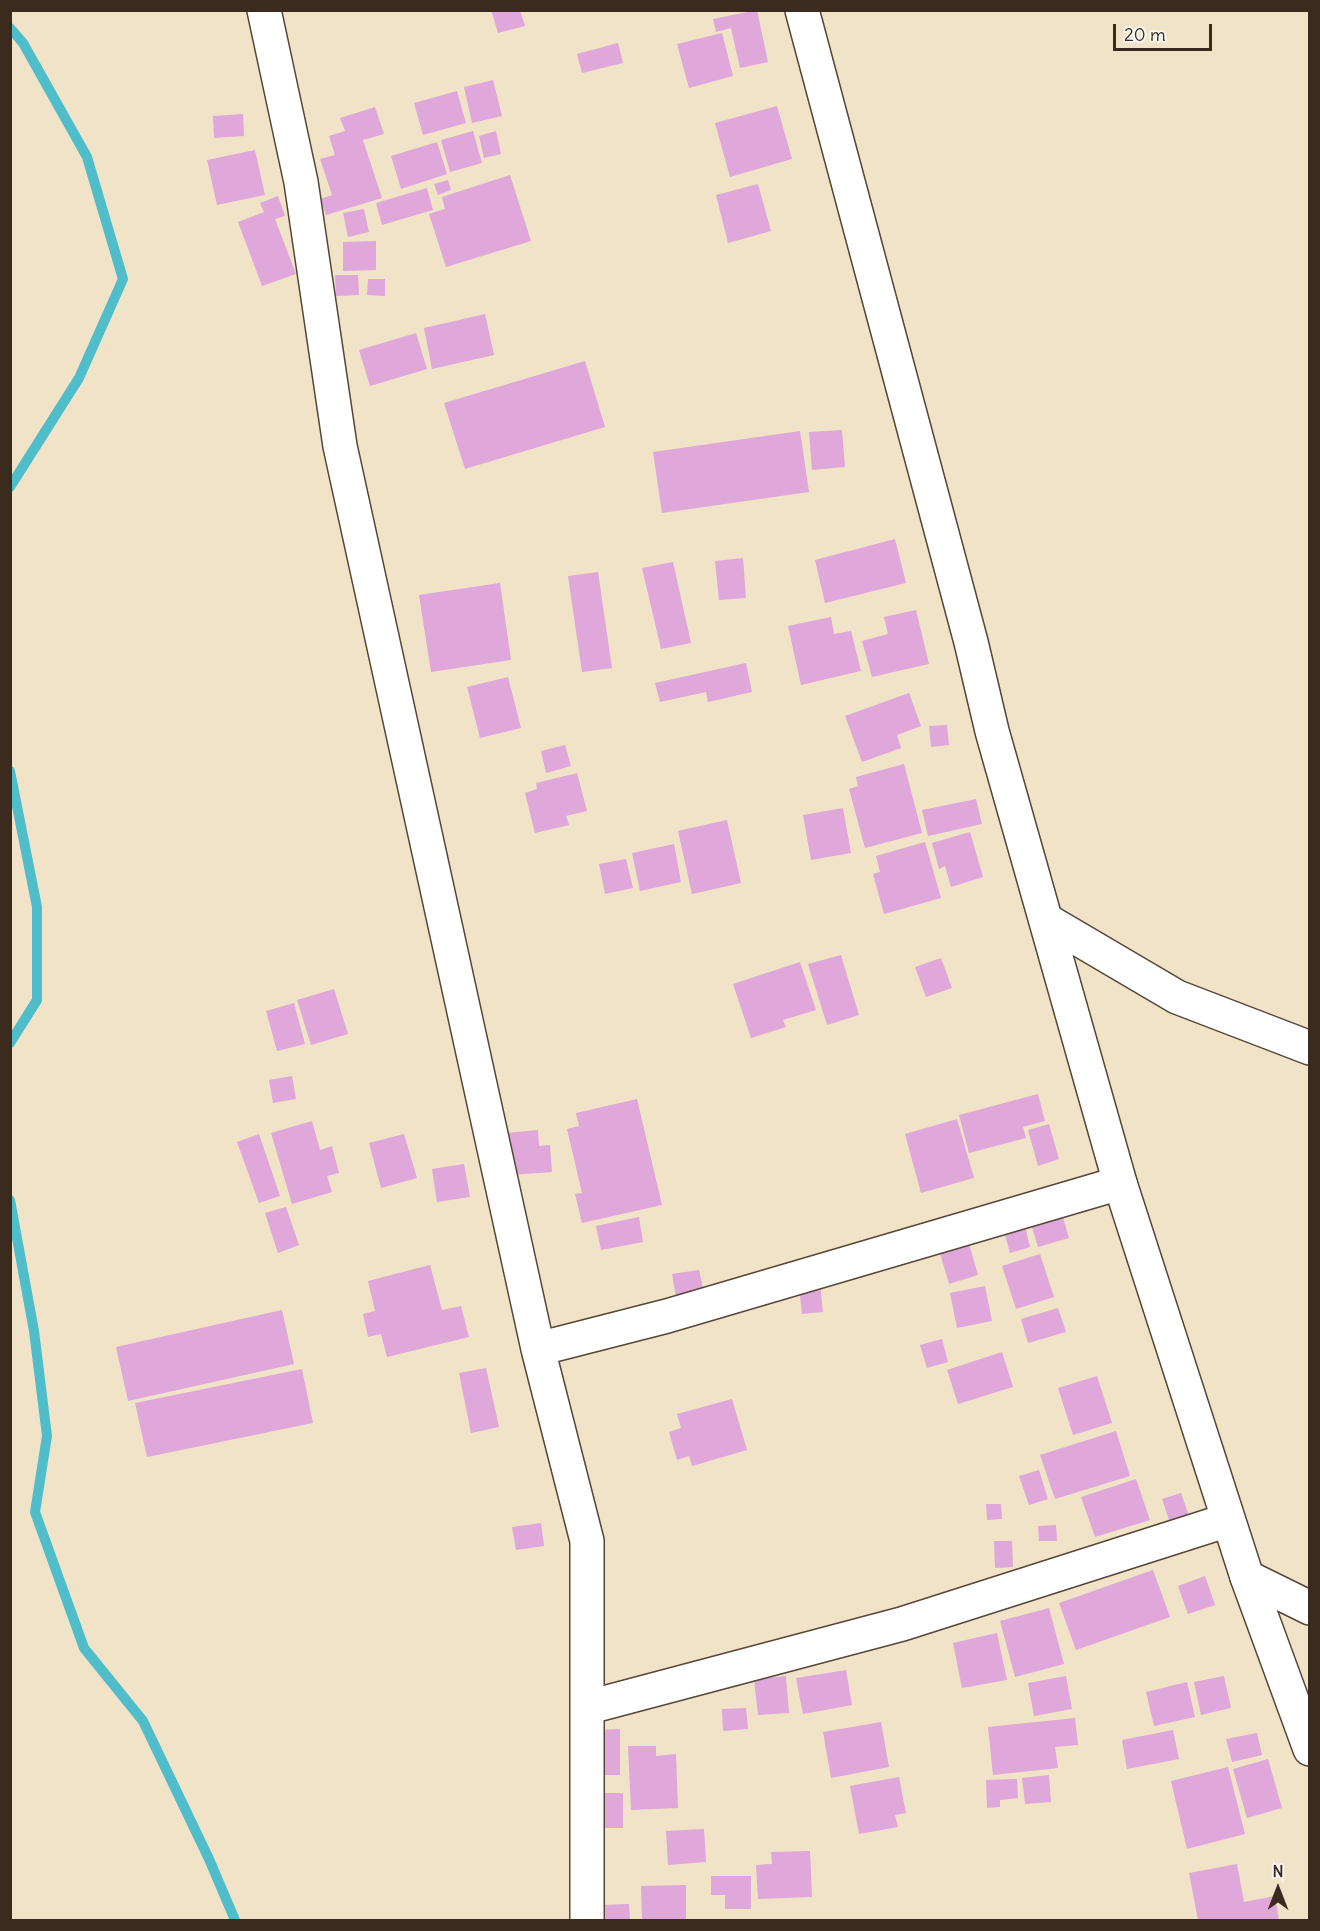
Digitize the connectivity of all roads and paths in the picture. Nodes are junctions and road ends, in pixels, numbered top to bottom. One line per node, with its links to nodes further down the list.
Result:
1 (264, 10): 6 (street)
2 (802, 10): 3 (street)
3 (1046, 920): 4 (street); 5 (street)
4 (1310, 1048)
5 (1120, 1183): 6 (street); 7 (street)
6 (538, 1349): 10 (street)
7 (1228, 1520): 8 (street); 10 (street)
8 (1246, 1577): 9 (street); 11 (street)
9 (1310, 1608)
10 (589, 1707): 12 (street)
11 (1310, 1749)
12 (587, 1920)

